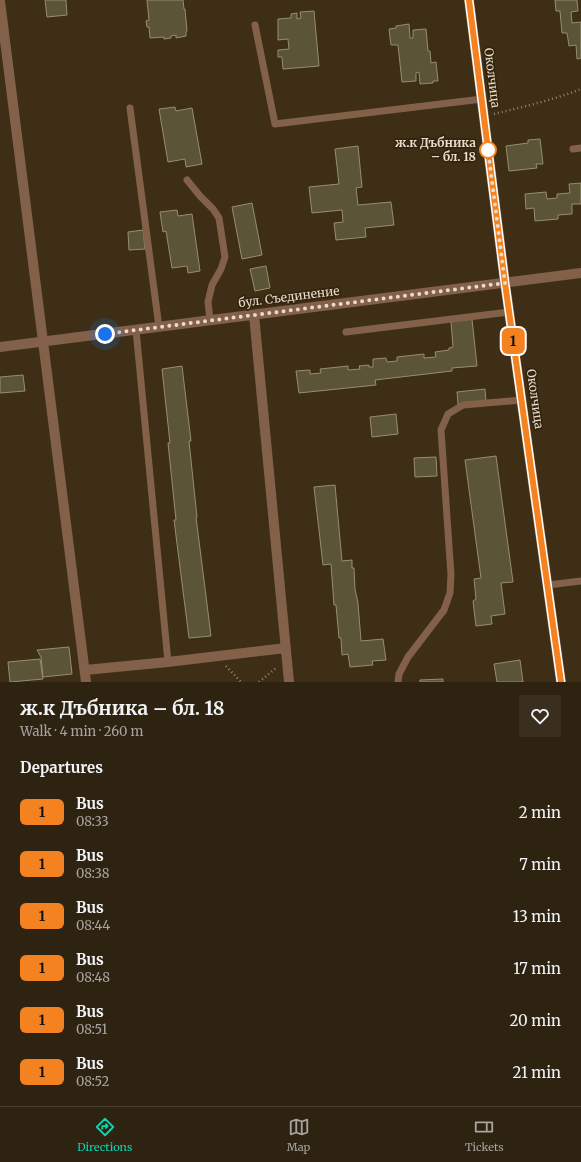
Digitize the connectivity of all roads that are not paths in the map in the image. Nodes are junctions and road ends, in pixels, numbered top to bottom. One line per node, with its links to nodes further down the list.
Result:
1 (469, 0): 4 (street, Околчица)
2 (0, 1): 15 (street)
3 (255, 25): 4 (lane)
4 (482, 99): 8 (street, Околчица)
5 (130, 108): 12 (lane)
6 (187, 180): 11 (lane)
7 (581, 273): 8 (street, бул. Съединение)
8 (505, 283): 9 (street, Околчица); 10 (street, бул. Съединение)
9 (509, 312): 14 (lane); 17 (street, Околчица)
10 (254, 315): 11 (street, бул. Съединение); 20 (street)
11 (210, 320): 12 (street, бул. Съединение)
12 (159, 327): 13 (street, бул. Съединение)
13 (136, 330): 15 (street, бул. Съединение); 21 (lane)
14 (346, 332)
15 (43, 342): 16 (street, бул. Съединение); 22 (street)
16 (0, 347)
17 (522, 400): 19 (street, Околчица); 25 (lane)
18 (581, 580): 19 (lane)
19 (548, 585): 26 (street, Околчица)
20 (286, 648): 21 (street); 24 (street)
21 (168, 662): 22 (street)
22 (85, 670): 23 (street)
23 (86, 682)
24 (289, 682)
25 (398, 682)
26 (561, 682)

